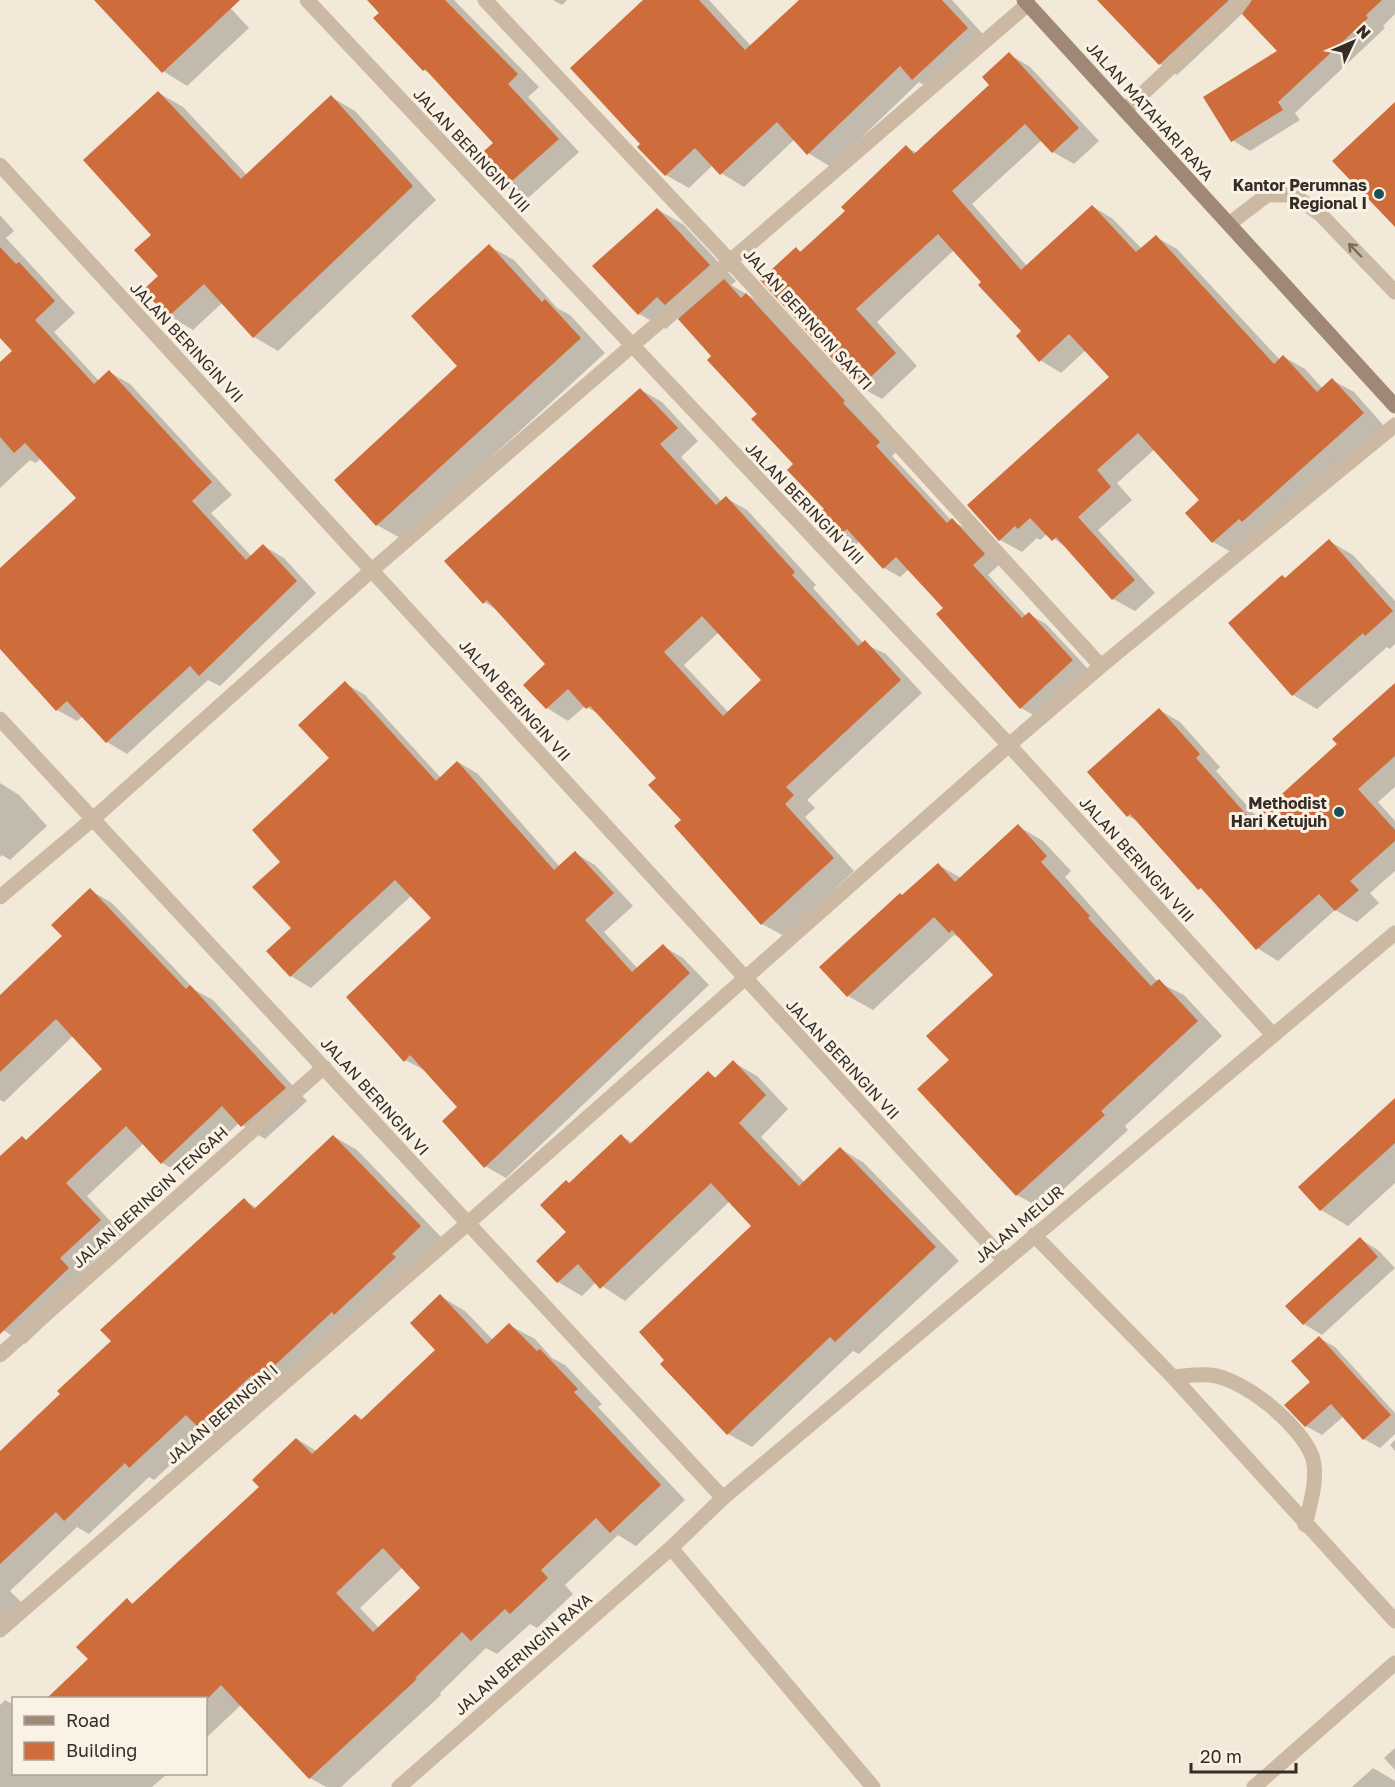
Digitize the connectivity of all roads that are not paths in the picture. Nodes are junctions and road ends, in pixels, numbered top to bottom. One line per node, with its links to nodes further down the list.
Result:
1 (307, 0): 10 (street, JALAN BERINGIN VIII)
2 (485, 0): 8 (street, JALAN BERINGIN SAKTI)
3 (1243, 0): 5 (street)
4 (1026, 2): 5 (street, JALAN MATAHARI RAYA); 8 (street)
5 (1125, 110): 7 (street, JALAN MATAHARI RAYA)
6 (0, 165): 13 (street, JALAN BERINGIN VII)
7 (1229, 224): 9 (street, one-way to 7); 11 (street, JALAN MATAHARI RAYA)
8 (729, 260): 10 (street); 14 (street, JALAN BERINGIN SAKTI)
9 (1395, 292)
10 (631, 346): 13 (street); 16 (street, JALAN BERINGIN VIII)
11 (1395, 406)
12 (1395, 425): 14 (street, JALAN BERINGIN I)
13 (372, 570): 17 (street); 20 (street, JALAN BERINGIN VII)
14 (1101, 666): 16 (street, JALAN BERINGIN I)
15 (0, 718): 17 (street, JALAN BERINGIN VI)
16 (1009, 745): 20 (street, JALAN BERINGIN I); 21 (street, JALAN BERINGIN VIII)
17 (94, 818): 18 (street); 22 (street, JALAN BERINGIN VI)
18 (0, 897)
19 (1395, 933): 21 (street, JALAN MELUR)
20 (745, 978): 23 (street, JALAN BERINGIN I); 25 (street, JALAN BERINGIN VII)
21 (1273, 1035): 24 (street, JALAN MELUR)
22 (324, 1066): 23 (street, JALAN BERINGIN VI); 26 (street, JALAN BERINGIN TENGAH)
23 (467, 1224): 28 (street, JALAN BERINGIN VI); 32 (street, JALAN BERINGIN I)
24 (1034, 1235): 25 (street, JALAN MELUR); 27 (street)
25 (1004, 1260): 28 (street, JALAN MELUR)
26 (0, 1355)
27 (1173, 1377): 29 (street); 29 (street)
28 (723, 1498): 30 (street, JALAN MELUR)
29 (1305, 1525): 31 (street)
30 (671, 1548): 34 (street, JALAN BERINGIN RAYA); 35 (street)
31 (1395, 1621)
32 (0, 1630)
33 (1395, 1663): 36 (street)
34 (399, 1787)
35 (873, 1787)
36 (1254, 1787)

